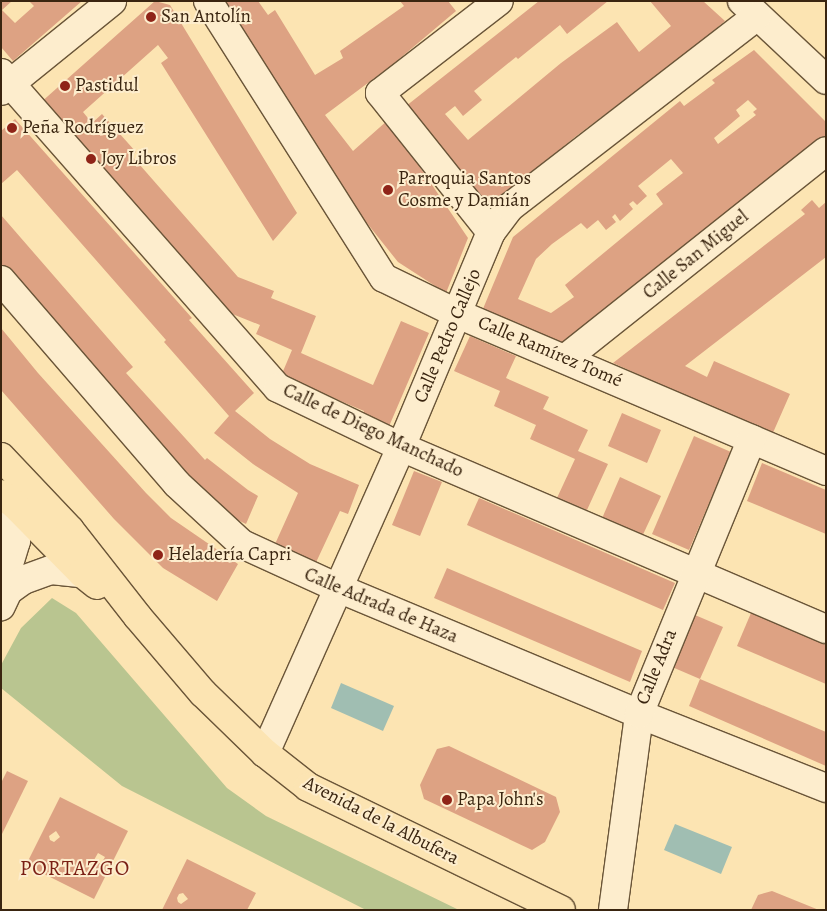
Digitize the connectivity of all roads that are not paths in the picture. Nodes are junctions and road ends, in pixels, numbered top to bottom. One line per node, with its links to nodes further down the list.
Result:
1 (112, 1): 6 (street)
2 (208, 1): 10 (street, Calle Ramírez Tomé)
3 (499, 1): 8 (street)
4 (749, 8): 5 (street); 8 (street, Calle Pedro Callejo)
5 (826, 80)
6 (4, 82): 13 (street, Calle de Diego Manchado)
7 (826, 151): 11 (street, Calle San Miguel)
8 (492, 232): 10 (street, Calle Pedro Callejo)
9 (1, 280): 20 (street, Calle Adrada de Haza)
10 (458, 314): 11 (street, Calle Ramírez Tomé); 13 (street, Calle Pedro Callejo)
11 (566, 358): 12 (street, Calle Ramírez Tomé)
12 (752, 439): 15 (street, Calle Ramírez Tomé); 19 (street, Calle Adra)
13 (401, 447): 19 (street, Calle de Diego Manchado); 20 (street, Calle Pedro Callejo)
14 (1, 457): 22 (main road, Avenida de la Albufera)
15 (826, 470)
16 (1, 494): 18 (main road, Avenida de la Albufera)
17 (1, 514): 21 (street)
18 (82, 573): 21 (street); 22 (main road, Avenida de la Albufera)
19 (695, 573): 23 (street, Calle de Diego Manchado); 24 (street, Calle Adra)
20 (338, 588): 24 (street, Calle Adrada de Haza); 25 (street, Calle Pedro Callejo)
21 (4, 599)
22 (138, 617): 25 (main road, Avenida de la Albufera)
23 (826, 629)
24 (639, 714): 26 (street, Calle Adrada de Haza); 28 (street, Calle Adra)
25 (265, 753): 27 (main road, Avenida de la Albufera)
26 (826, 788)
27 (561, 910)
28 (613, 910)

